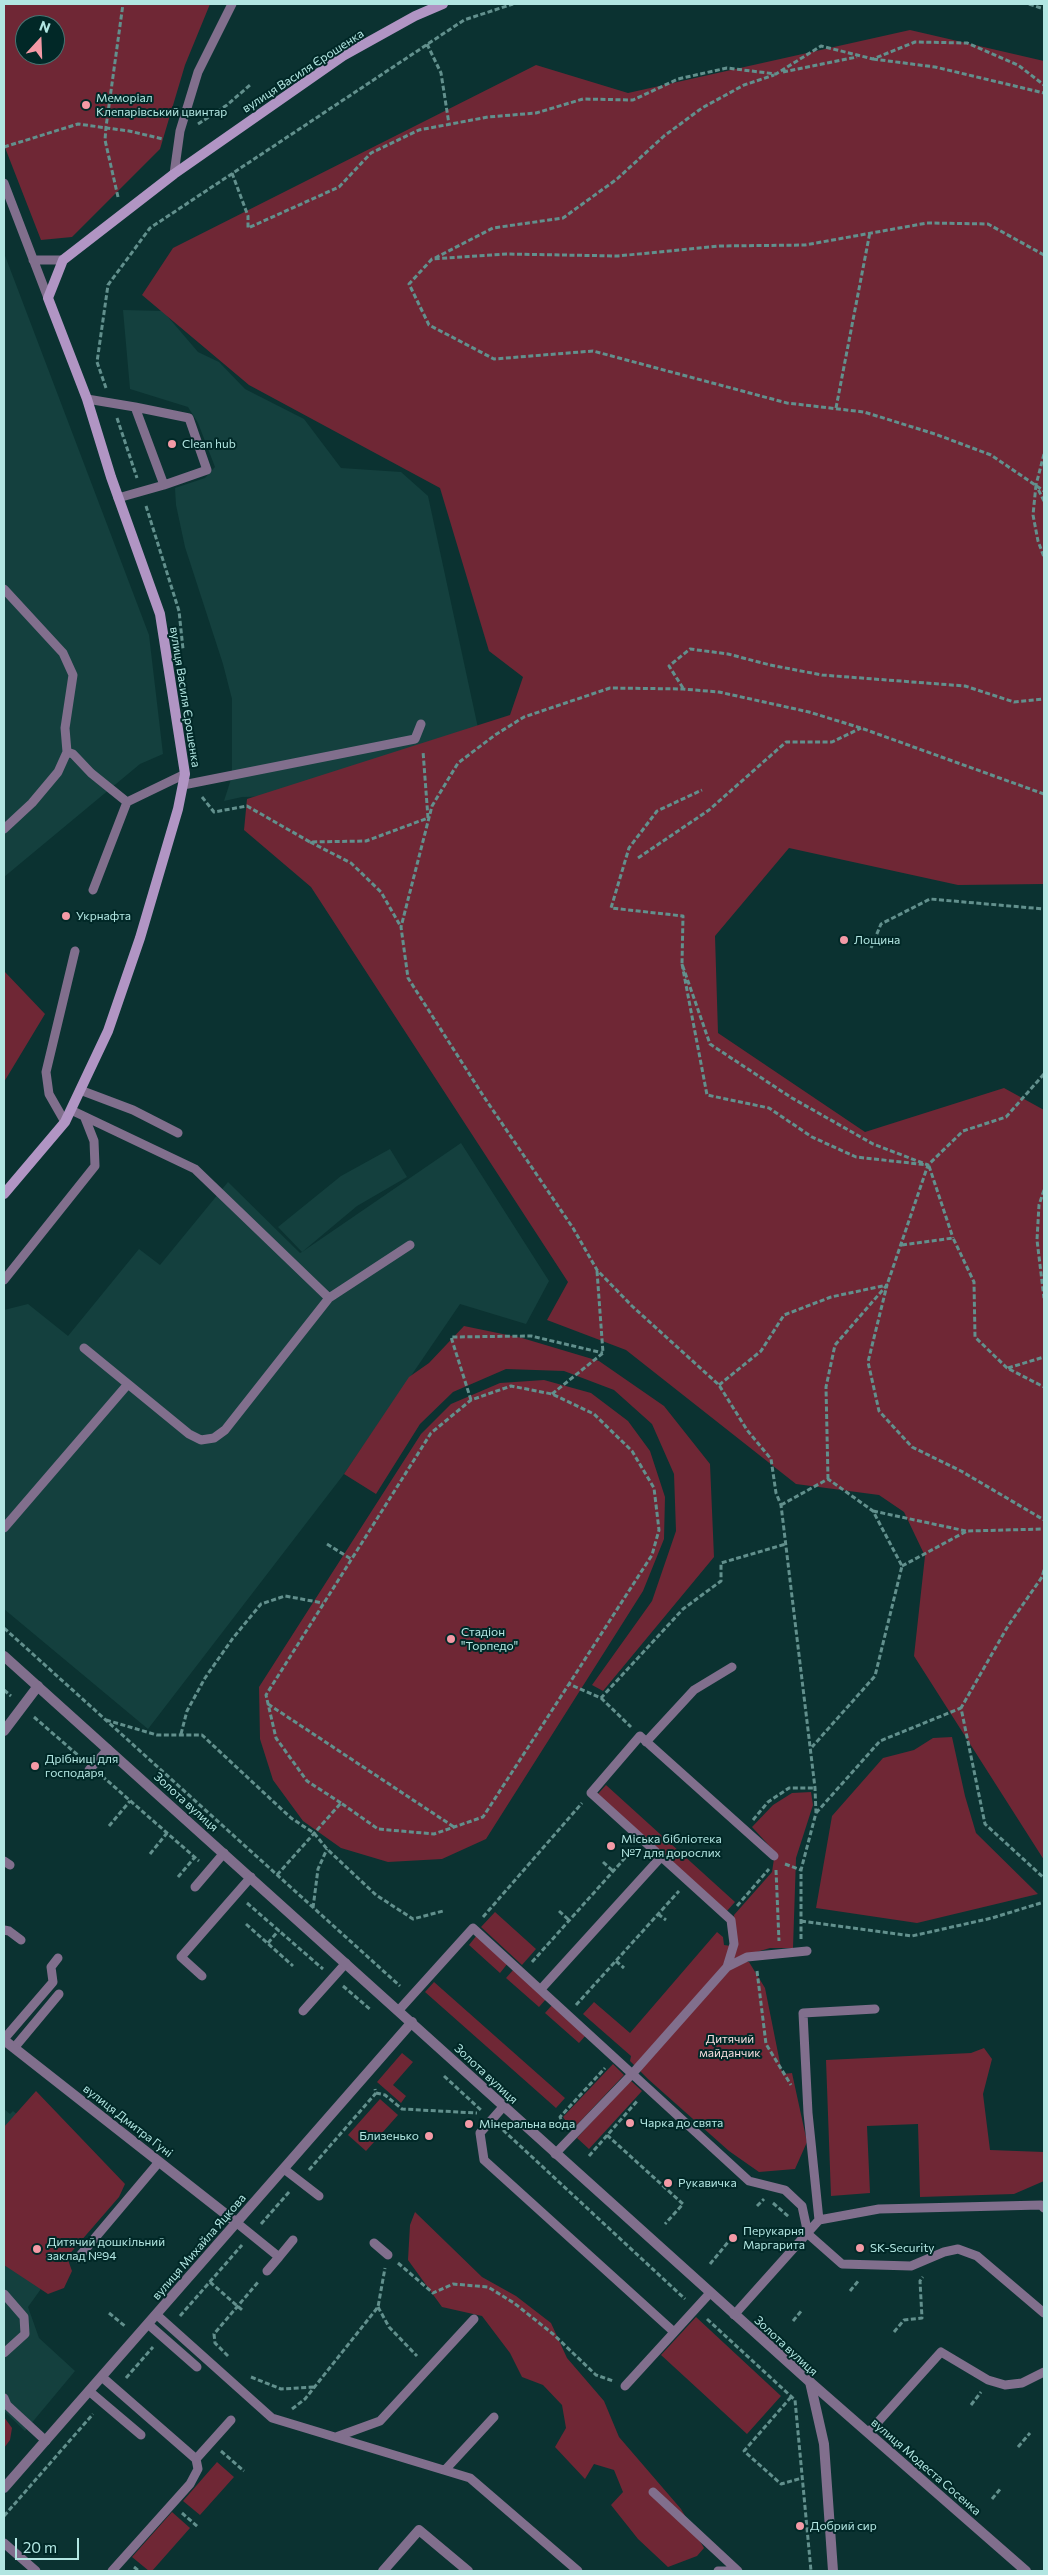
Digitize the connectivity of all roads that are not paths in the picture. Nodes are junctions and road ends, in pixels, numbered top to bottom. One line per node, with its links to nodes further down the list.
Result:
1 (232, 4): 3 (lane)
2 (443, 4): 3 (main road, вулиця Василя Єрошенка)
3 (174, 174): 6 (main road, вулиця Василя Єрошенка)
4 (4, 183): 5 (lane, вулиця Василя Єрошенка)
5 (33, 260): 6 (lane); 7 (lane, вулиця Василя Єрошенка)
6 (63, 260): 7 (main road)
7 (48, 298): 8 (main road, вулиця Василя Єрошенка)
8 (87, 399): 9 (lane); 11 (main road, вулиця Василя Єрошенка)
9 (135, 407): 10 (lane); 10 (lane)
10 (164, 485): 11 (lane)
11 (118, 498): 15 (main road, вулиця Василя Єрошенка)
12 (4, 589): 14 (lane)
13 (421, 724): 16 (lane)
14 (67, 752): 17 (lane); 18 (lane)
15 (185, 774): 16 (main road, вулиця Василя Єрошенка); 17 (lane)
16 (183, 785): 21 (main road, вулиця Василя Єрошенка)
17 (127, 802): 19 (lane)
18 (4, 828)
19 (93, 890)
20 (75, 951): 24 (lane)
21 (80, 1090): 22 (main road, вулиця Василя Єрошенка); 25 (lane)
22 (71, 1110): 23 (lane); 24 (main road, вулиця Василя Єрошенка)
23 (85, 1118): 28 (lane); 29 (lane)
24 (65, 1122): 26 (main road, вулиця Василя Єрошенка)
25 (178, 1134)
26 (4, 1194)
27 (410, 1245): 29 (lane)
28 (4, 1280)
29 (329, 1298): 31 (lane)
30 (84, 1348): 31 (lane)
31 (128, 1384): 32 (lane)
32 (4, 1528)
33 (4, 1656): 35 (street, Золота вулиця)
34 (732, 1667): 37 (lane)
35 (38, 1686): 36 (street); 38 (street, Золота вулиця)
36 (4, 1731)
37 (643, 1739): 41 (lane); 42 (lane)
38 (108, 1749): 39 (lane); 40 (street, Золота вулиця)
39 (90, 1768)
40 (224, 1853): 43 (street, Золота вулиця); 44 (lane)
41 (661, 1857): 50 (lane); 52 (lane)
42 (775, 1859)
43 (251, 1877): 49 (street, Золота вулиця); 51 (lane)
44 (195, 1887)
45 (4, 1930): 46 (lane)
46 (21, 1940)
47 (804, 1952): 50 (lane)
48 (58, 1958): 58 (lane)
49 (346, 1963): 55 (street, Золота вулиця); 56 (lane)
50 (727, 1966): 60 (lane)
51 (202, 1976)
52 (541, 1989): 55 (lane); 60 (lane)
53 (58, 1994): 59 (lane)
54 (875, 2009): 67 (lane)
55 (399, 2010): 57 (street, Золота вулиця)
56 (303, 2011)
57 (412, 2022): 61 (street, Золота вулиця); 64 (street, вулиця Михайла Яцкова)
58 (4, 2039): 59 (street, вулиця Дмитра Гуні)
59 (14, 2048): 63 (street, вулиця Дмитра Гуні)
60 (633, 2073): 62 (lane); 69 (lane)
61 (503, 2107): 62 (street, Золота вулиця); 83 (lane)
62 (555, 2154): 76 (street, Золота вулиця)
63 (159, 2162): 68 (street, вулиця Дмитра Гуні); 74 (lane)
64 (284, 2169): 65 (lane); 68 (street, вулиця Михайла Яцкова)
65 (319, 2196)
66 (1044, 2208): 67 (lane)
67 (819, 2220): 69 (lane)
68 (237, 2223): 73 (lane); 80 (street, вулиця Михайла Яцкова)
69 (808, 2234): 78 (lane); 79 (lane)
70 (293, 2240): 73 (lane)
71 (374, 2243): 72 (lane)
72 (388, 2255)
73 (279, 2257): 75 (lane)
74 (78, 2258)
75 (267, 2271)
76 (710, 2293): 79 (street, Золота вулиця); 83 (lane)
77 (4, 2294): 84 (lane)
78 (1044, 2313)
79 (734, 2314): 88 (street, Золота вулиця)
80 (157, 2315): 82 (street, вулиця Михайла Яцкова); 96 (lane)
81 (474, 2318): 96 (lane)
82 (148, 2324): 85 (lane); 87 (street, вулиця Михайла Яцкова)
83 (674, 2332): 89 (lane)
84 (4, 2353)
85 (197, 2367)
86 (1044, 2372): 94 (lane)
87 (102, 2376): 90 (street, вулиця Михайла Яцкова); 98 (lane)
88 (810, 2382): 94 (street, вулиця Модеста Сосенка); 111 (street, Золота вулиця)
89 (626, 2386)
90 (89, 2391): 95 (lane); 97 (street, вулиця Михайла Яцкова)
91 (4, 2398): 97 (lane)
92 (494, 2417): 99 (lane)
93 (231, 2420): 98 (lane)
94 (868, 2433): 112 (street, вулиця Модеста Сосенка)
95 (141, 2435)
96 (336, 2437): 99 (lane)
97 (46, 2441): 100 (street, вулиця Михайла Яцкова)
98 (196, 2459): 104 (lane)
99 (445, 2470): 107 (lane)
100 (4, 2488)
101 (653, 2492): 110 (lane)
102 (4, 2543): 103 (lane)
103 (36, 2571)
104 (112, 2571)
105 (383, 2571): 106 (street)
106 (468, 2571)
107 (578, 2571)
108 (718, 2571): 109 (lane)
109 (733, 2571)
110 (738, 2571)
111 (833, 2571)
112 (1026, 2571)

